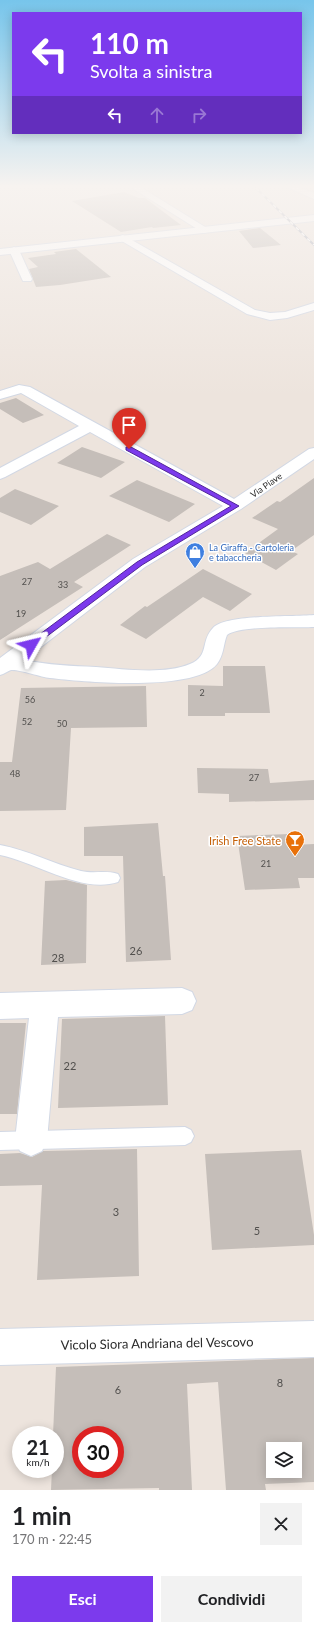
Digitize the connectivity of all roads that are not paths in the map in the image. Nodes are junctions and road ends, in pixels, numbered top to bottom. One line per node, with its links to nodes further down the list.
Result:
1 (17, 258): 3 (street)
2 (157, 258): 4 (street)
3 (27, 279)
4 (314, 306)
5 (0, 394): 6 (street)
6 (90, 427): 8 (street); 9 (street)
7 (314, 452): 9 (street, Via Piave)
8 (0, 474)
9 (236, 506): 11 (street, Via Piave)
10 (314, 621): 11 (street)
11 (4, 665)
12 (0, 850): 13 (lane)
13 (113, 878)
14 (182, 1001): 15 (street)
15 (45, 1005): 16 (street); 18 (street)
16 (0, 1006)
17 (185, 1136): 18 (lane)
18 (31, 1140): 19 (lane)
19 (0, 1141)
20 (314, 1339): 21 (street, Vicolo Siora Andriana del Vescovo)
21 (0, 1347)

